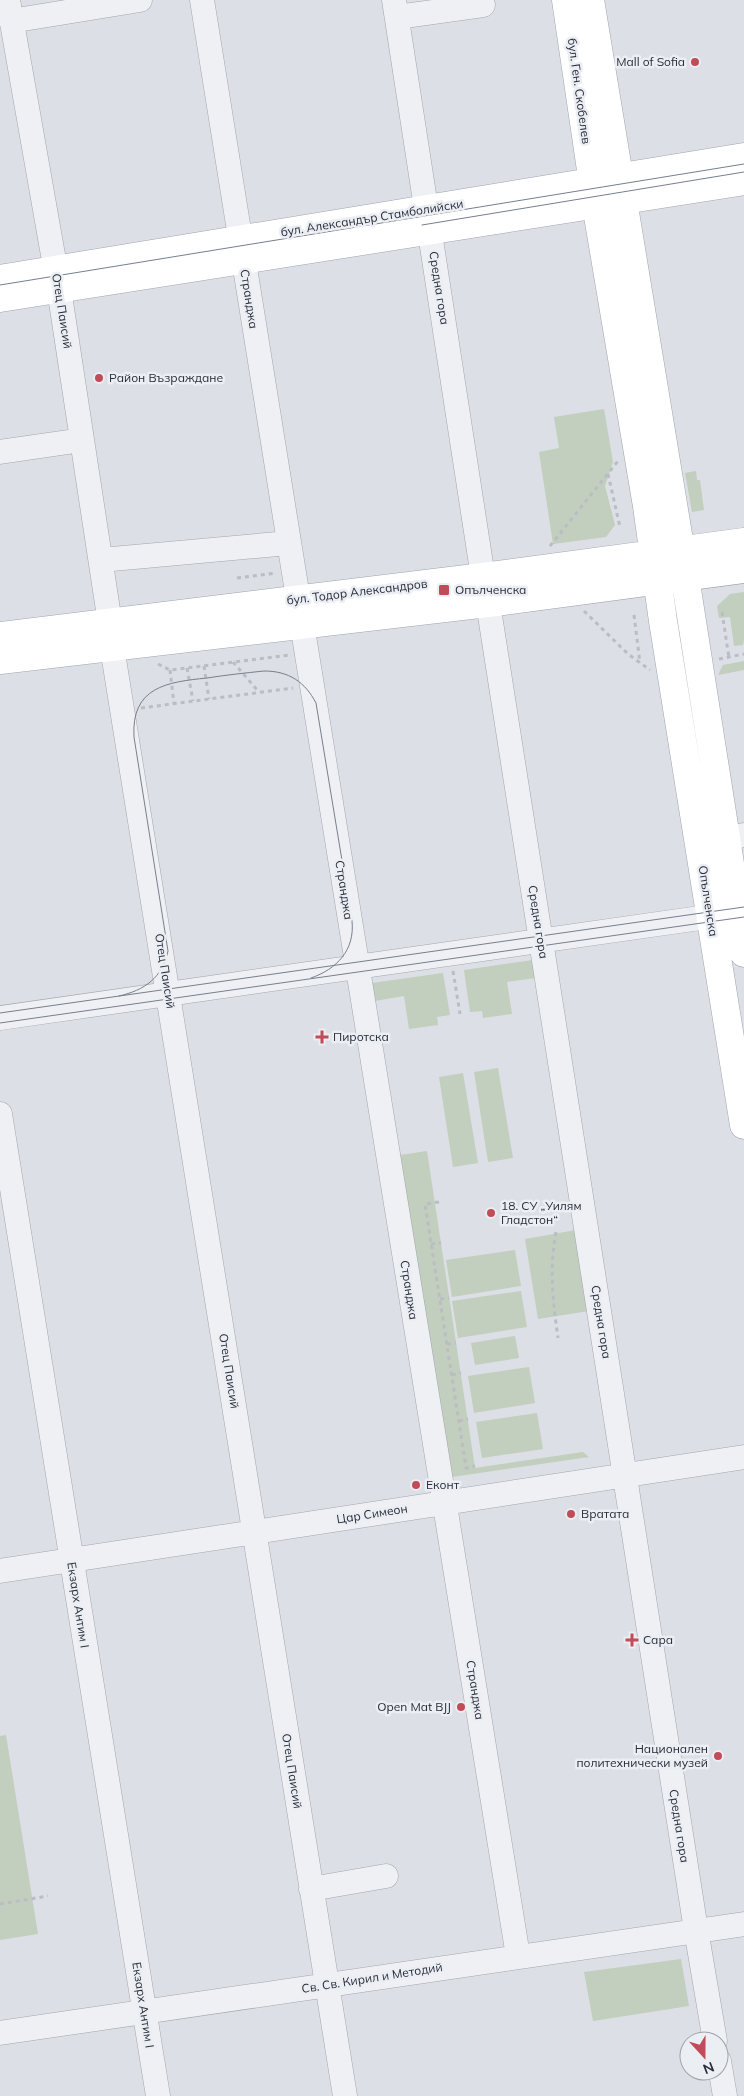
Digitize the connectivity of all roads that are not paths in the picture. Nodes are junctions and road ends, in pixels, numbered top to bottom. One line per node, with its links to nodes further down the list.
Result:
1 (140, 0): 7 (street)
2 (202, 0): 12 (street, Странджа)
3 (566, 0): 10 (main road, бул. Ген. Скобелев)
4 (590, 0): 10 (main road, бул. Ген. Скобелев)
5 (483, 5): 6 (street)
6 (395, 9): 11 (street, Средна гора)
7 (10, 10): 14 (street, Отец Паисий)
8 (744, 157): 10 (main road, бул. Александър Стамболийски)
9 (744, 181): 10 (main road, бул. Александър Стамболийски)
10 (608, 191): 11 (main road, бул. Александър Стамболийски); 20 (main road); 21 (main road, Опълченска)
11 (428, 219): 12 (main road, бул. Александър Стамболийски); 24 (street, Средна гора)
12 (241, 250): 14 (main road, бул. Александър Стамболийски); 19 (street, Странджа)
13 (0, 279): 14 (main road, бул. Александър Стамболийски)
14 (57, 279): 15 (main road, бул. Александър Стамболийски); 16 (street, Отец Паисий)
15 (0, 298)
16 (82, 440): 17 (street); 22 (street, Отец Паисий)
17 (0, 452)
18 (744, 542): 20 (main road, бул. Тодор Александров)
19 (289, 543): 22 (street); 28 (street, Странджа)
20 (680, 550): 21 (main road, бул. Тодор Александров); 25 (main road)
21 (654, 554): 24 (main road, бул. Тодор Александров); 26 (main road, Опълченска)
22 (101, 560): 29 (street, Отец Паисий)
23 (744, 569): 25 (main road, бул. Тодор Александров)
24 (483, 577): 28 (main road, бул. Тодор Александров)
25 (685, 577): 26 (main road, бул. Тодор Александров); 32 (main road)
26 (657, 581): 27 (main road, бул. Тодор Александров); 34 (main road, Опълченска)
27 (488, 603): 28 (main road, бул. Тодор Александров); 35 (street, Средна гора)
28 (300, 611): 29 (main road, бул. Тодор Александров); 37 (street, Странджа)
29 (111, 635): 30 (main road, бул. Тодор Александров); 31 (main road, бул. Тодор Александров); 38 (street, Отец Паисий)
30 (0, 636)
31 (0, 660)
32 (735, 836): 33 (main road)
33 (741, 912): 34 (street); 36 (main road)
34 (711, 917): 35 (street); 41 (main road, Опълченска)
35 (541, 941): 37 (street); 43 (street, Средна гора)
36 (744, 953)
37 (356, 967): 38 (street); 44 (street, Странджа)
38 (168, 994): 39 (street); 45 (street, Отец Паисий)
39 (0, 1018)
40 (0, 1114): 46 (street, Екзарх Антим I)
41 (744, 1125)
42 (744, 1457): 43 (street, Цар Симеон)
43 (624, 1475): 44 (street, Цар Симеон); 51 (street, Средна гора)
44 (444, 1503): 45 (street, Цар Симеон); 52 (street, Странджа)
45 (254, 1533): 46 (street, Цар Симеон); 49 (street, Отец Паисий)
46 (71, 1560): 47 (street, Цар Симеон); 54 (street, Екзарх Антим I)
47 (0, 1571)
48 (386, 1876): 49 (street)
49 (311, 1889): 53 (street, Отец Паисий)
50 (744, 1924): 51 (street, Св. Св. Кирил и Методий)
51 (696, 1930): 52 (street, Св. Св. Кирил и Методий); 55 (street, Средна гора)
52 (518, 1956): 53 (street, Св. Св. Кирил и Методий)
53 (326, 1985): 54 (street, Св. Св. Кирил и Методий); 59 (street, Отец Паисий)
54 (144, 2012): 56 (street, Св. Св. Кирил и Методий); 58 (street, Екзарх Антим I)
55 (714, 2031)
56 (0, 2034)
57 (722, 2081): 60 (street)
58 (158, 2096)
59 (345, 2096)
60 (725, 2096)

